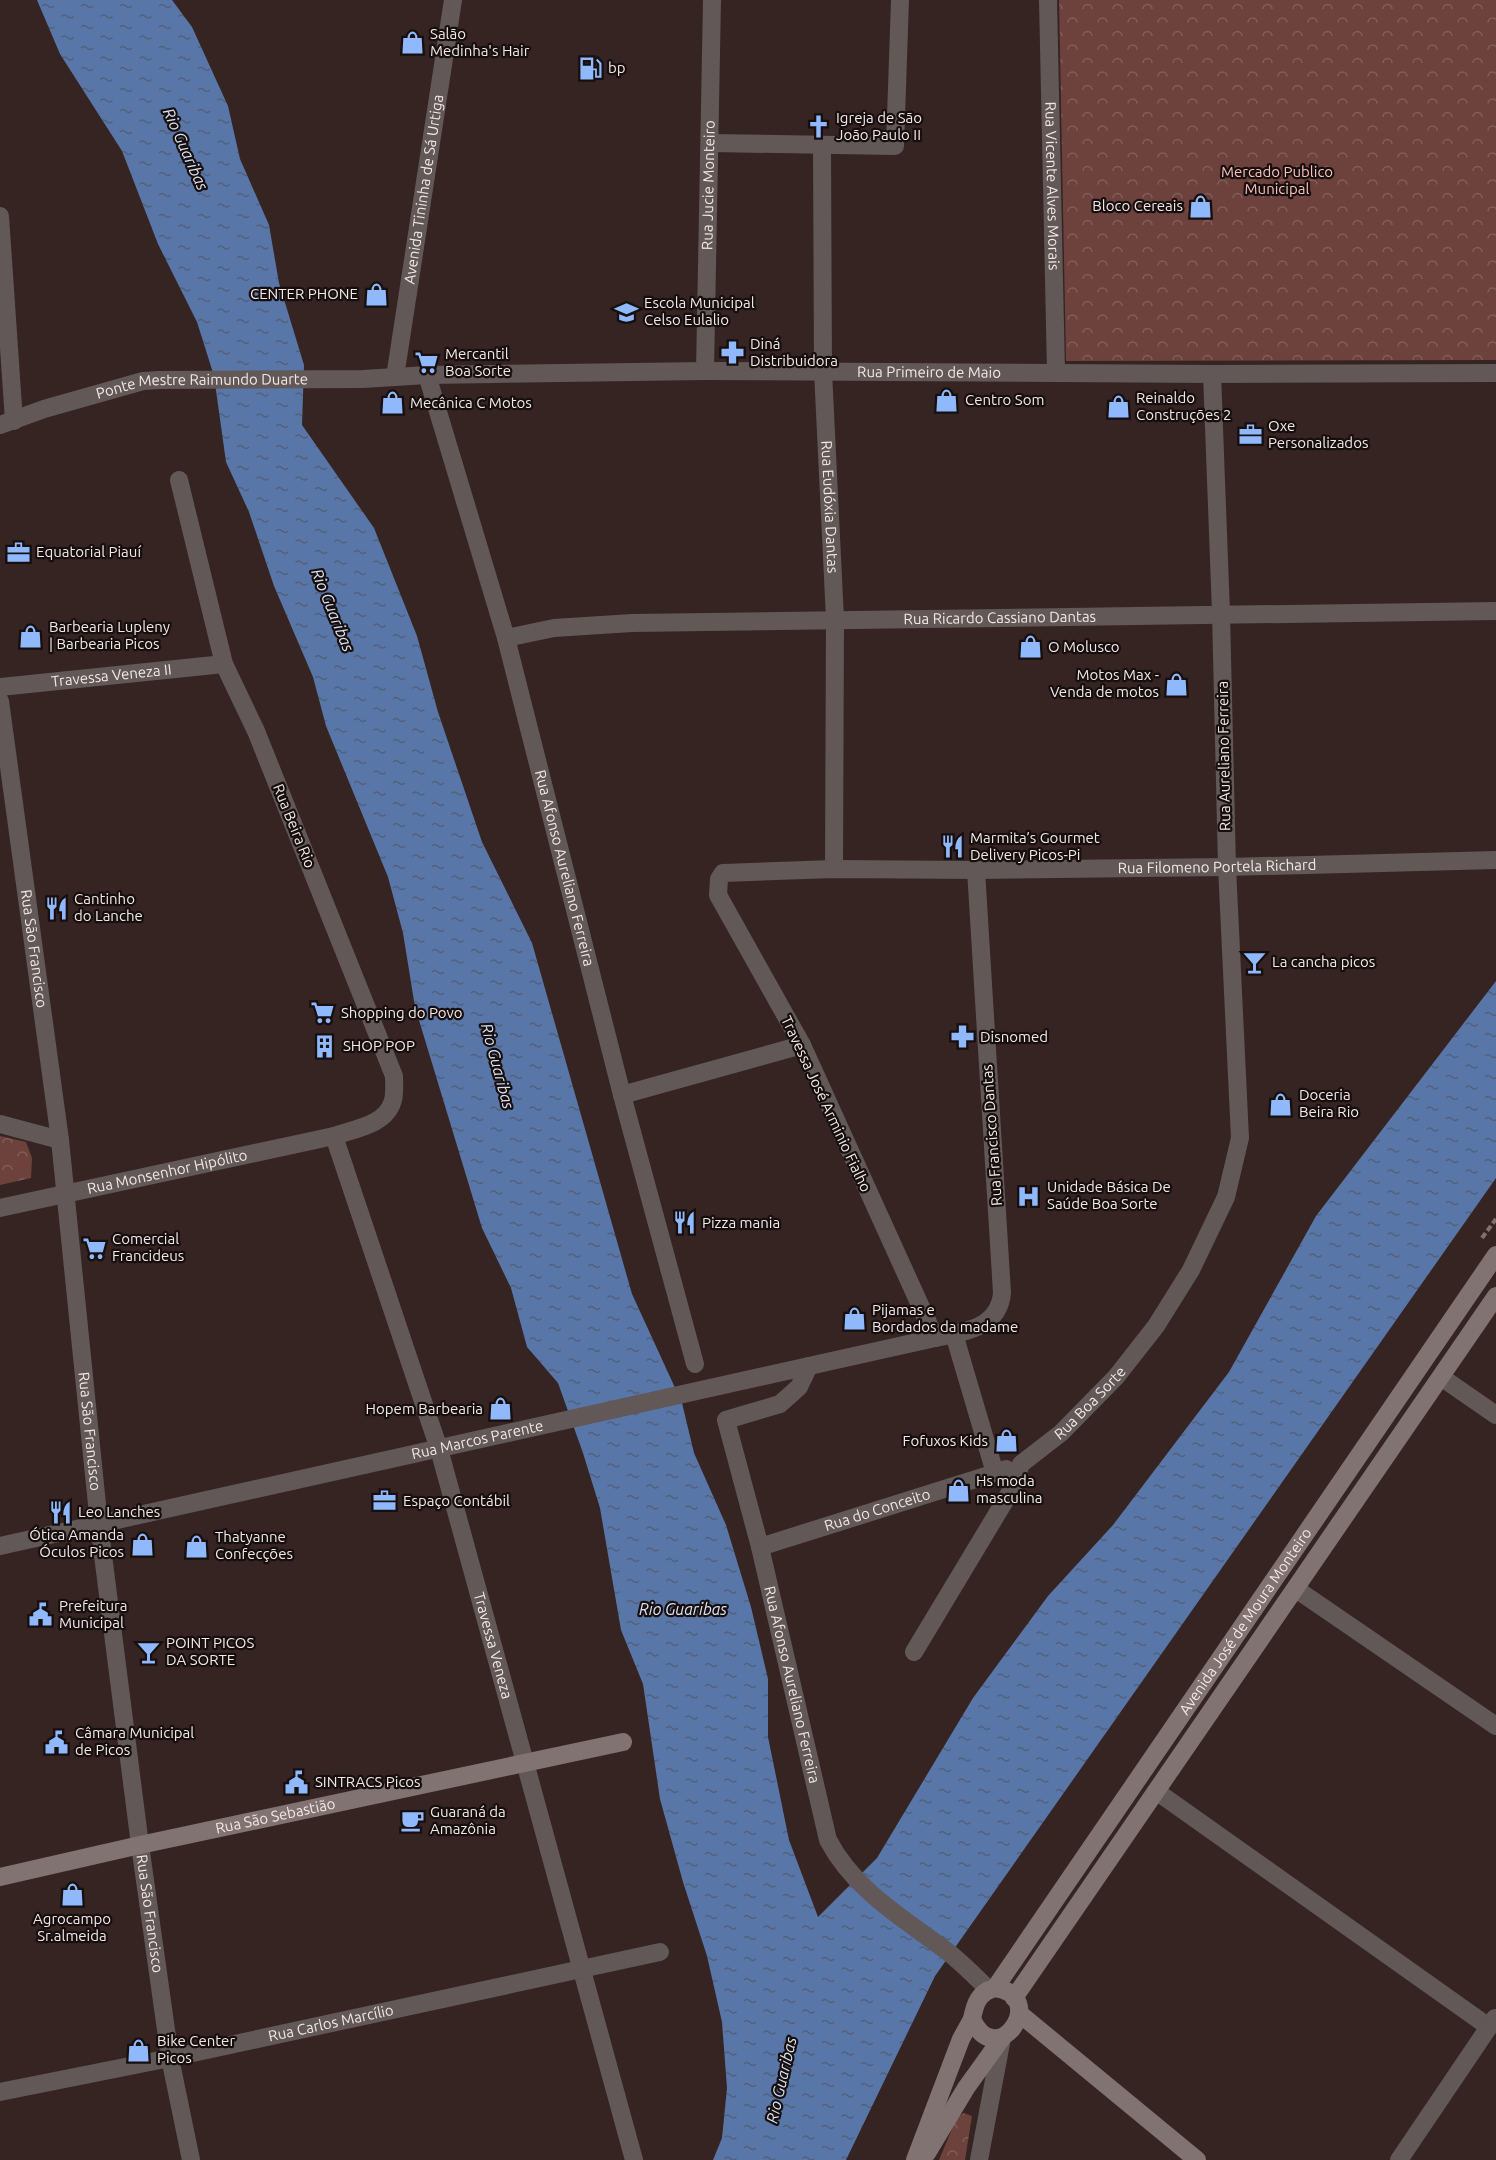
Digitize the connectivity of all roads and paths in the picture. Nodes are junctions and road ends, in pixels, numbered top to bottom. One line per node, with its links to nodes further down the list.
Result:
1 (453, 0): 14 (street, Avenida Tininha de Sá Urtiga)
2 (712, 0): 5 (street, Rua Jucie Monteiro)
3 (900, 0): 6 (street)
4 (1048, 0): 10 (street, Rua Vicente Alves Morais)
5 (710, 143): 6 (street); 8 (street, Rua Jucie Monteiro)
6 (822, 145): 9 (street, Rua Eudóxia Dantas)
7 (0, 216): 16 (street)
8 (705, 371): 9 (street, Rua Primeiro de Maio); 13 (street, Rua Primeiro de Maio)
9 (823, 371): 10 (street, Rua Primeiro de Maio); 20 (street, Rua Eudóxia Dantas)
10 (1056, 372): 12 (street, Rua Primeiro de Maio)
11 (1496, 373): 12 (street, Rua Primeiro de Maio)
12 (1212, 374): 19 (street, Rua Aureliano Ferreira)
13 (427, 375): 14 (street, Rua Primeiro de Maio); 21 (street, Rua Afonso Aureliano Ferreira)
14 (395, 377): 15 (street, Rua Primeiro de Maio)
15 (363, 379): 16 (street, Ponte Mestre Raimundo Duarte)
16 (7, 423)
17 (179, 480): 22 (street, Rua Beira Rio)
18 (1496, 611): 19 (street, Rua Ricardo Cassiano Dantas)
19 (1221, 613): 20 (street, Rua Ricardo Cassiano Dantas); 26 (street, Rua Aureliano Ferreira)
20 (835, 620): 21 (street, Rua Ricardo Cassiano Dantas); 27 (street, Rua Eudóxia Dantas)
21 (506, 638): 31 (street, Rua Afonso Aureliano Ferreira)
22 (224, 664): 23 (street, Travessa Veneza II); 33 (street, Rua Beira Rio)
23 (0, 687)
24 (0, 701): 35 (street, Rua São Francisco)
25 (1496, 860): 26 (street, Rua Filomeno Portela Richard)
26 (1227, 867): 28 (street, Rua Filomeno Portela Richard); 34 (street, Rua Aureliano Ferreira)
27 (834, 869): 28 (street, Rua Filomeno Portela Richard); 29 (street, Rua Filomeno Portela Richard)
28 (976, 870): 40 (street, Rua Francisco Dantas)
29 (723, 873): 30 (street, Travessa José Arminio Fialho)
30 (802, 1045): 31 (street); 41 (street, Travessa José Arminio Fialho)
31 (622, 1095): 42 (street, Rua Afonso Aureliano Ferreira)
32 (0, 1124): 35 (street)
33 (334, 1136): 36 (street, Rua Monsenhor Hipólito); 46 (street, Travessa Veneza)
34 (1240, 1138): 47 (street, Rua Boa Sorte)
35 (60, 1140): 36 (street, Rua São Francisco)
36 (67, 1194): 37 (street, Rua Monsenhor Hipólito); 49 (street, Rua São Francisco)
37 (0, 1208)
38 (1496, 1255): 62 (main road, Avenida José de Moura Monteiro)
39 (1496, 1296): 44 (main road, Avenida José de Moura Monteiro)
40 (954, 1334): 41 (street, Rua Marcos Parente); 48 (street)
41 (935, 1338): 43 (street, Rua Marcos Parente)
42 (695, 1364)
43 (809, 1366): 46 (street, Rua Marcos Parente); 51 (street, Rua Afonso Aureliano Ferreira)
44 (1441, 1377): 45 (street); 52 (main road, Avenida José de Moura Monteiro)
45 (1496, 1415)
46 (439, 1449): 49 (street, Rua Marcos Parente); 56 (street, Travessa Veneza)
47 (1020, 1464): 48 (street); 53 (street)
48 (995, 1473): 51 (street, Rua do Conceito)
49 (99, 1524): 50 (street, Rua Marcos Parente); 58 (street, Rua São Francisco)
50 (0, 1545)
51 (760, 1547): 62 (street, Rua Afonso Aureliano Ferreira)
52 (1296, 1589): 54 (street); 57 (main road, Avenida José de Moura Monteiro)
53 (914, 1652)
54 (1496, 1726)
55 (622, 1742): 56 (main road, Rua São Sebastião)
56 (525, 1762): 58 (main road, Rua São Sebastião); 61 (street, Travessa Veneza)
57 (1156, 1791): 63 (main road, Avenida José de Moura Monteiro); 65 (street)
58 (140, 1845): 59 (main road, Rua São Sebastião); 67 (street, Rua São Francisco)
59 (0, 1876)
60 (660, 1952): 61 (street, Rua Carlos Marcílio)
61 (583, 1969): 67 (street, Rua Carlos Marcílio); 70 (street, Travessa Veneza)
62 (992, 1988): 63 (main road); 64 (main road, Avenida José de Moura Monteiro)
63 (1017, 2006): 66 (main road, Avenida José de Moura Monteiro); 74 (main road)
64 (972, 2019): 66 (main road); 71 (main road, Avenida José de Moura Monteiro)
65 (1492, 2022): 75 (street)
66 (1002, 2038): 72 (main road, Avenida José de Moura Monteiro); 73 (street)
67 (170, 2058): 68 (street, Rua Carlos Marcílio); 69 (street, Rua São Francisco)
68 (0, 2092)
69 (191, 2160)
70 (634, 2160)
71 (915, 2160)
72 (923, 2160)
73 (979, 2160)
74 (1197, 2160)
75 (1399, 2160)

